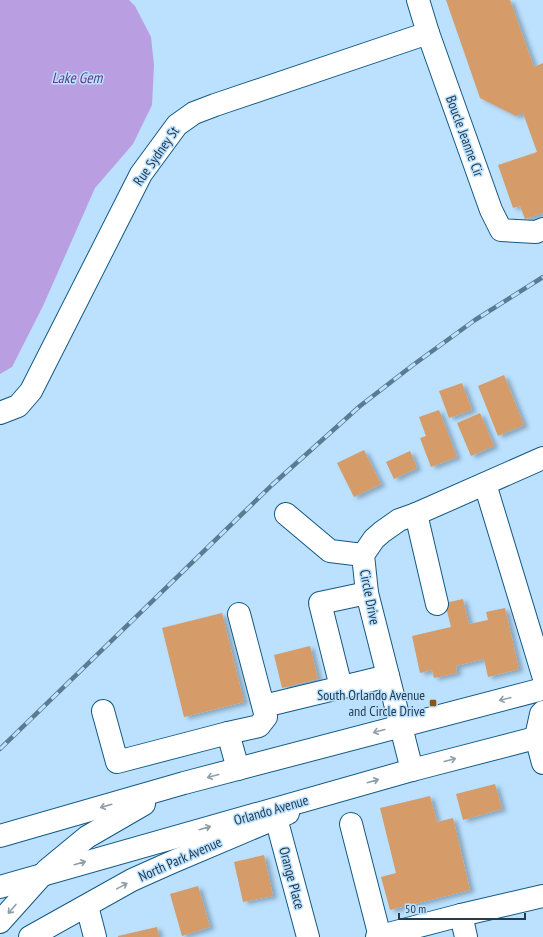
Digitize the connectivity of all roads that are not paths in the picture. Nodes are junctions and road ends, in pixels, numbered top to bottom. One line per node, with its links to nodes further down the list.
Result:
1 (418, 0): 2 (main road, Boucle Jeanne Cir)
2 (428, 33): 3 (main road, Boucle Jeanne Cir); 4 (main road, Rue Sydney St)
3 (543, 229)
4 (0, 412)
5 (543, 458): 6 (main road, Circle Drive)
6 (485, 484): 8 (main road, Circle Drive); 13 (main road)
7 (286, 514): 9 (main road)
8 (416, 514): 9 (main road, Circle Drive); 11 (main road)
9 (363, 556): 10 (main road, Circle Drive)
10 (367, 593): 14 (main road, Circle Drive); 15 (main road)
11 (437, 604)
12 (239, 614): 17 (main road)
13 (543, 675)
14 (388, 676): 15 (main road); 20 (main road, Circle Drive)
15 (341, 686): 17 (main road)
16 (543, 689): 20 (main road, one-way to 20)
17 (264, 706): 21 (main road)
18 (103, 710): 21 (main road)
19 (543, 712): 22 (main road)
20 (401, 726): 24 (main road, one-way to 24); 25 (main road, Circle Drive)
21 (228, 733): 24 (main road)
22 (540, 736): 23 (main road); 25 (main road, Orlando Avenue, one-way to 22)
23 (543, 763)
24 (238, 769): 26 (main road, one-way to 26)
25 (412, 770): 27 (main road, Orlando Avenue, one-way to 25)
26 (184, 783): 30 (main road, one-way to 30); 31 (main road)
27 (335, 792): 28 (main road, North Park Avenue); 31 (main road, Orlando Avenue, one-way to 27)
28 (276, 818): 34 (main road, North Park Avenue, one-way to 28); 39 (main road, Orange Place)
29 (351, 824): 40 (main road)
30 (0, 836)
31 (43, 874): 32 (main road, Orlando Avenue); 36 (main road, one-way to 36)
32 (0, 887)
33 (543, 896): 35 (main road)
34 (87, 906): 37 (main road, North Park Avenue); 38 (main road)
35 (461, 915): 40 (main road); 41 (main road)
36 (0, 922)
37 (30, 937)
38 (96, 937)
39 (308, 937)
40 (379, 937)
41 (466, 937)

